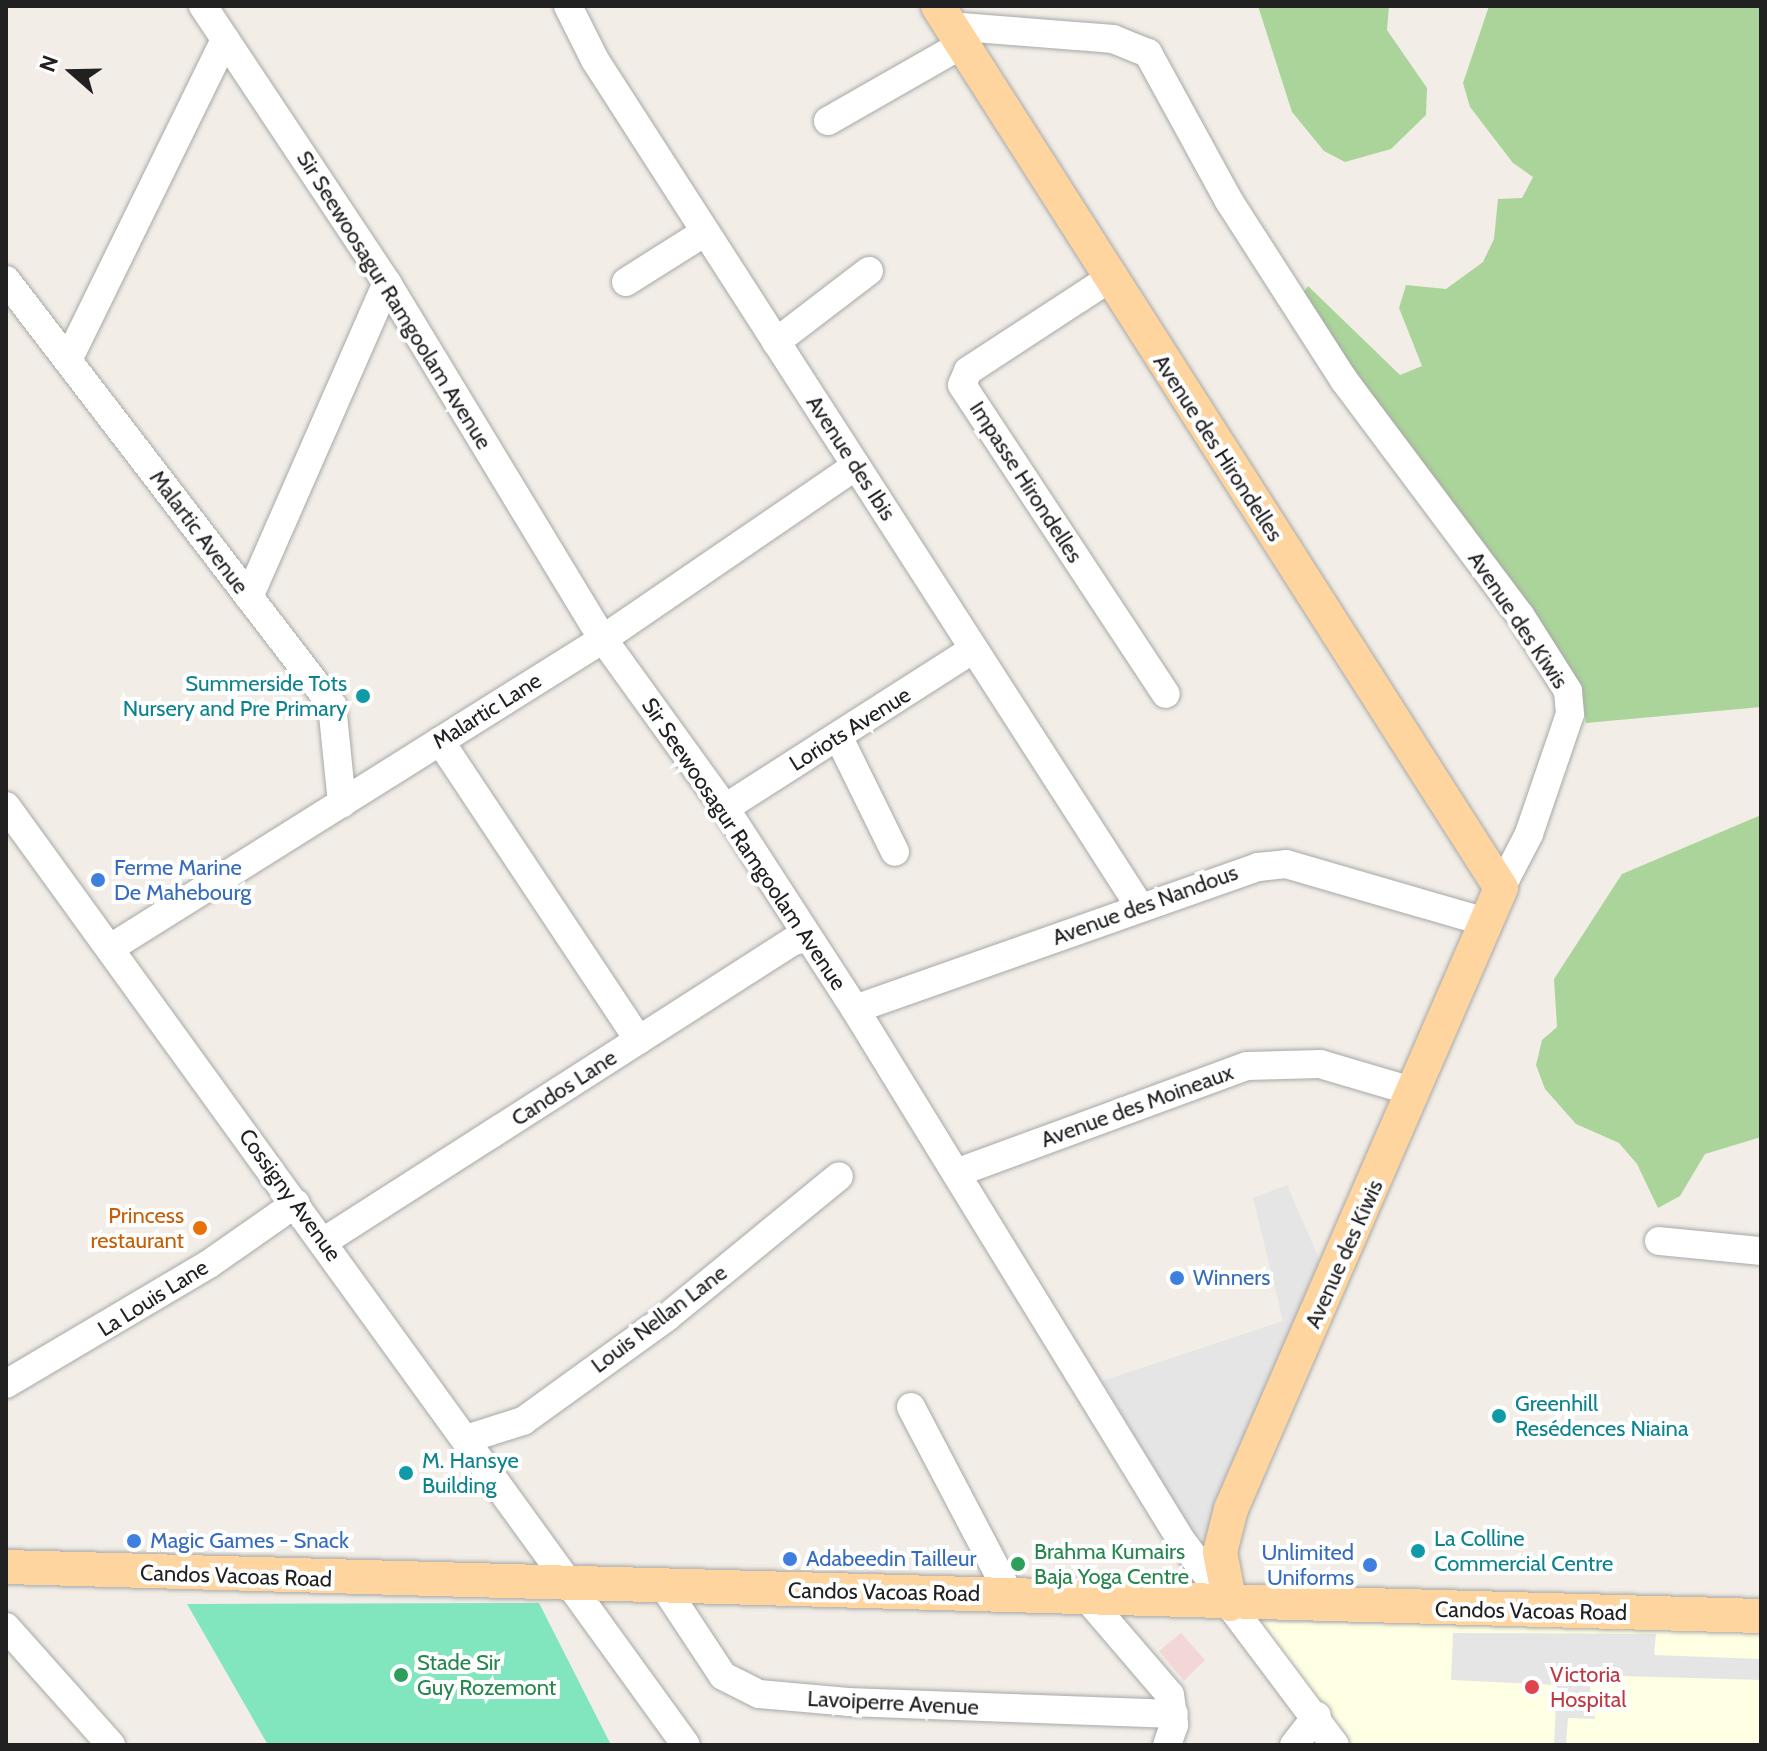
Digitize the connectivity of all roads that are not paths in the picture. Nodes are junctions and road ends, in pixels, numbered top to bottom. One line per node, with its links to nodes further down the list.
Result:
1 (203, 6): 4 (street, Sir Seewoosagur Ramgoolam Avenue)
2 (568, 6): 6 (street, Avenue des Ibis)
3 (949, 26): 5 (street); 8 (main road, Avenue des Hirondelles); 25 (street, Avenue des Kiwis)
4 (225, 39): 11 (street, Sir Seewoosagur Ramgoolam Avenue); 13 (street)
5 (828, 121)
6 (705, 232): 10 (street); 12 (street, Avenue des Ibis)
7 (869, 271): 12 (street)
8 (1110, 278): 18 (street, Impasse Hirondelles); 25 (main road, Avenue des Hirondelles)
9 (6, 280): 13 (street, Malartic Avenue)
10 (626, 282)
11 (387, 283): 15 (street); 16 (street, Sir Seewoosagur Ramgoolam Avenue)
12 (776, 342): 14 (street, Avenue des Ibis)
13 (68, 360): 15 (street, Malartic Avenue)
14 (856, 466): 16 (street, Malartic Lane); 17 (street, Avenue des Ibis)
15 (249, 597): 21 (street, Malartic Avenue)
16 (603, 639): 20 (street, Malartic Lane); 23 (street, Sir Seewoosagur Ramgoolam Avenue)
17 (974, 649): 19 (street, Loriots Avenue); 26 (street, Avenue des Ibis)
18 (1166, 694)
19 (838, 736): 23 (street, Loriots Avenue); 24 (street)
20 (440, 741): 21 (street, Malartic Lane); 31 (street)
21 (342, 803): 29 (street, Malartic Lane)
22 (6, 806): 29 (street, Cossigny Avenue)
23 (725, 808): 28 (street, Sir Seewoosagur Ramgoolam Avenue)
24 (895, 852)
25 (1501, 888): 27 (main road, Avenue des Kiwis)
26 (1140, 907): 27 (street, Avenue des Nandous); 30 (street, Avenue des Nandous)
27 (1486, 922): 32 (main road, Avenue des Kiwis)
28 (804, 934): 30 (street, Sir Seewoosagur Ramgoolam Avenue); 31 (street, Candos Lane)
29 (112, 947): 35 (street, Cossigny Avenue)
30 (855, 1009): 33 (street, Sir Seewoosagur Ramgoolam Avenue)
31 (639, 1040): 37 (street, Candos Lane)
32 (1415, 1092): 33 (street, Avenue des Moineaux); 47 (main road, Avenue des Kiwis)
33 (956, 1173): 47 (street, Sir Seewoosagur Ramgoolam Avenue)
34 (839, 1176): 41 (street, Louis Nellan Lane)
35 (296, 1203): 37 (street, Cossigny Avenue); 39 (street, La Louis Lane)
36 (1659, 1241): 38 (street)
37 (323, 1242): 41 (street, Cossigny Avenue)
38 (1761, 1251)
39 (6, 1384)
40 (911, 1407): 45 (street)
41 (466, 1439): 43 (street, Cossigny Avenue)
42 (6, 1567): 43 (main road, Candos Vacoas Road)
43 (571, 1585): 44 (main road, Candos Vacoas Road); 54 (street, Cossigny Avenue)
44 (665, 1588): 45 (main road, Candos Vacoas Road); 50 (street, Lavoiperre Avenue)
45 (1009, 1594): 46 (main road, Candos Vacoas Road)
46 (1086, 1597): 47 (main road, Candos Vacoas Road); 50 (street)
47 (1230, 1604): 48 (main road, Candos Vacoas Road); 51 (street, Sir Seewoosagur Ramgoolam Avenue)
48 (1761, 1616)
49 (6, 1627): 53 (street)
50 (1174, 1714): 55 (street)
51 (1317, 1716): 52 (street, Sir Seewoosagur Ramgoolam Avenue); 56 (street)
52 (1333, 1744)
53 (111, 1745)
54 (686, 1745)
55 (1167, 1745)
56 (1294, 1745)

